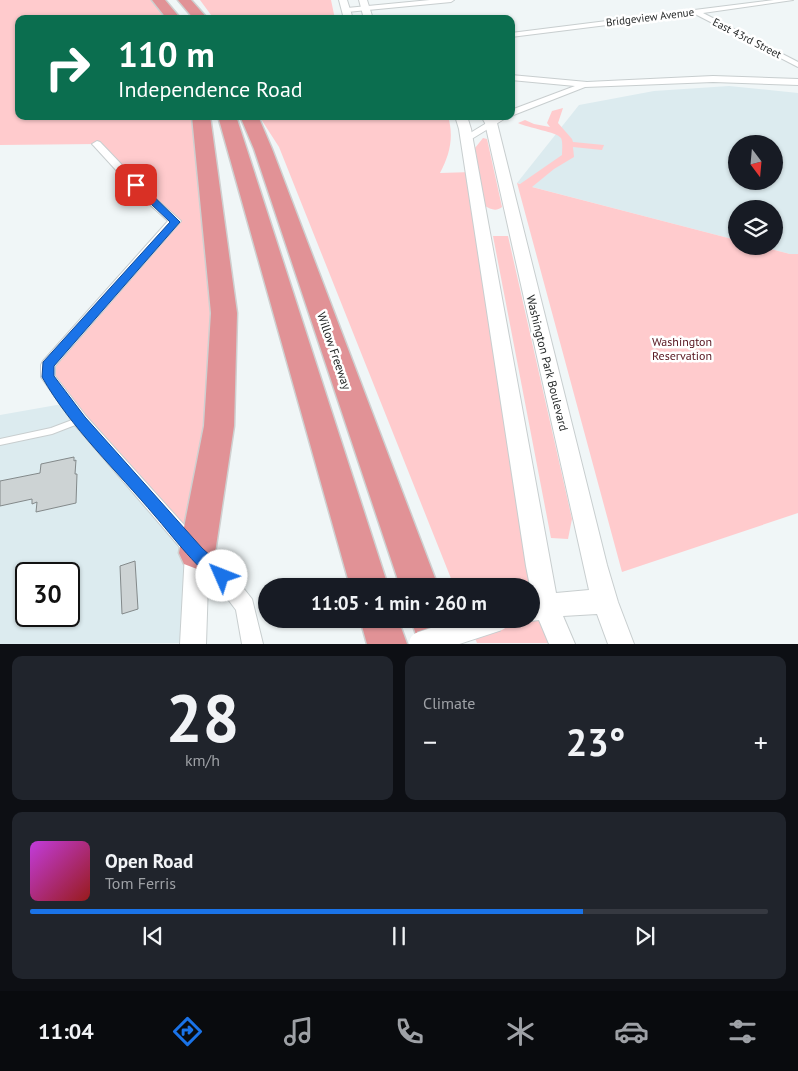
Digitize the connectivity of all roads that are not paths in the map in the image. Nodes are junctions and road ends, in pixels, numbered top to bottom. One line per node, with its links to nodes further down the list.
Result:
1 (158, 0): 9 (highway)
2 (343, 0): 11 (street)
3 (451, 0): 6 (street)
4 (789, 0): 7 (street); 8 (street, Bridgeview Avenue)
5 (188, 2): 10 (highway)
6 (364, 4): 11 (street)
7 (798, 4)
8 (696, 12): 12 (street, Bridgeview Avenue); 13 (street, East 43rd Street)
9 (171, 15)
10 (198, 15)
11 (348, 15)
12 (515, 35)
13 (798, 65)
14 (515, 77): 16 (street)
15 (798, 82): 16 (street)
16 (587, 85): 17 (street)
17 (515, 112)
18 (201, 120): 28 (highway)
19 (228, 120): 29 (highway)
20 (251, 120): 30 (highway, Willow Freeway)
21 (461, 120): 24 (street)
22 (493, 120): 24 (street, Washington Park Boulevard)
23 (494, 120): 32 (street, Washington Park Boulevard)
24 (467, 138): 31 (street)
25 (97, 144): 26 (street)
26 (80, 420): 27 (lane); 28 (street)
27 (0, 442)
28 (197, 553): 38 (street); 39 (street)
29 (368, 578)
30 (415, 578)
31 (538, 578)
32 (605, 602): 33 (street); 44 (street, Washington Park Boulevard)
33 (540, 607)
34 (540, 609): 43 (street)
35 (382, 628): 40 (highway)
36 (434, 628): 42 (highway)
37 (470, 628): 41 (street, bridge)
38 (193, 644)
39 (253, 644)
40 (386, 644)
41 (421, 644)
42 (440, 644)
43 (562, 644)
44 (621, 644)

